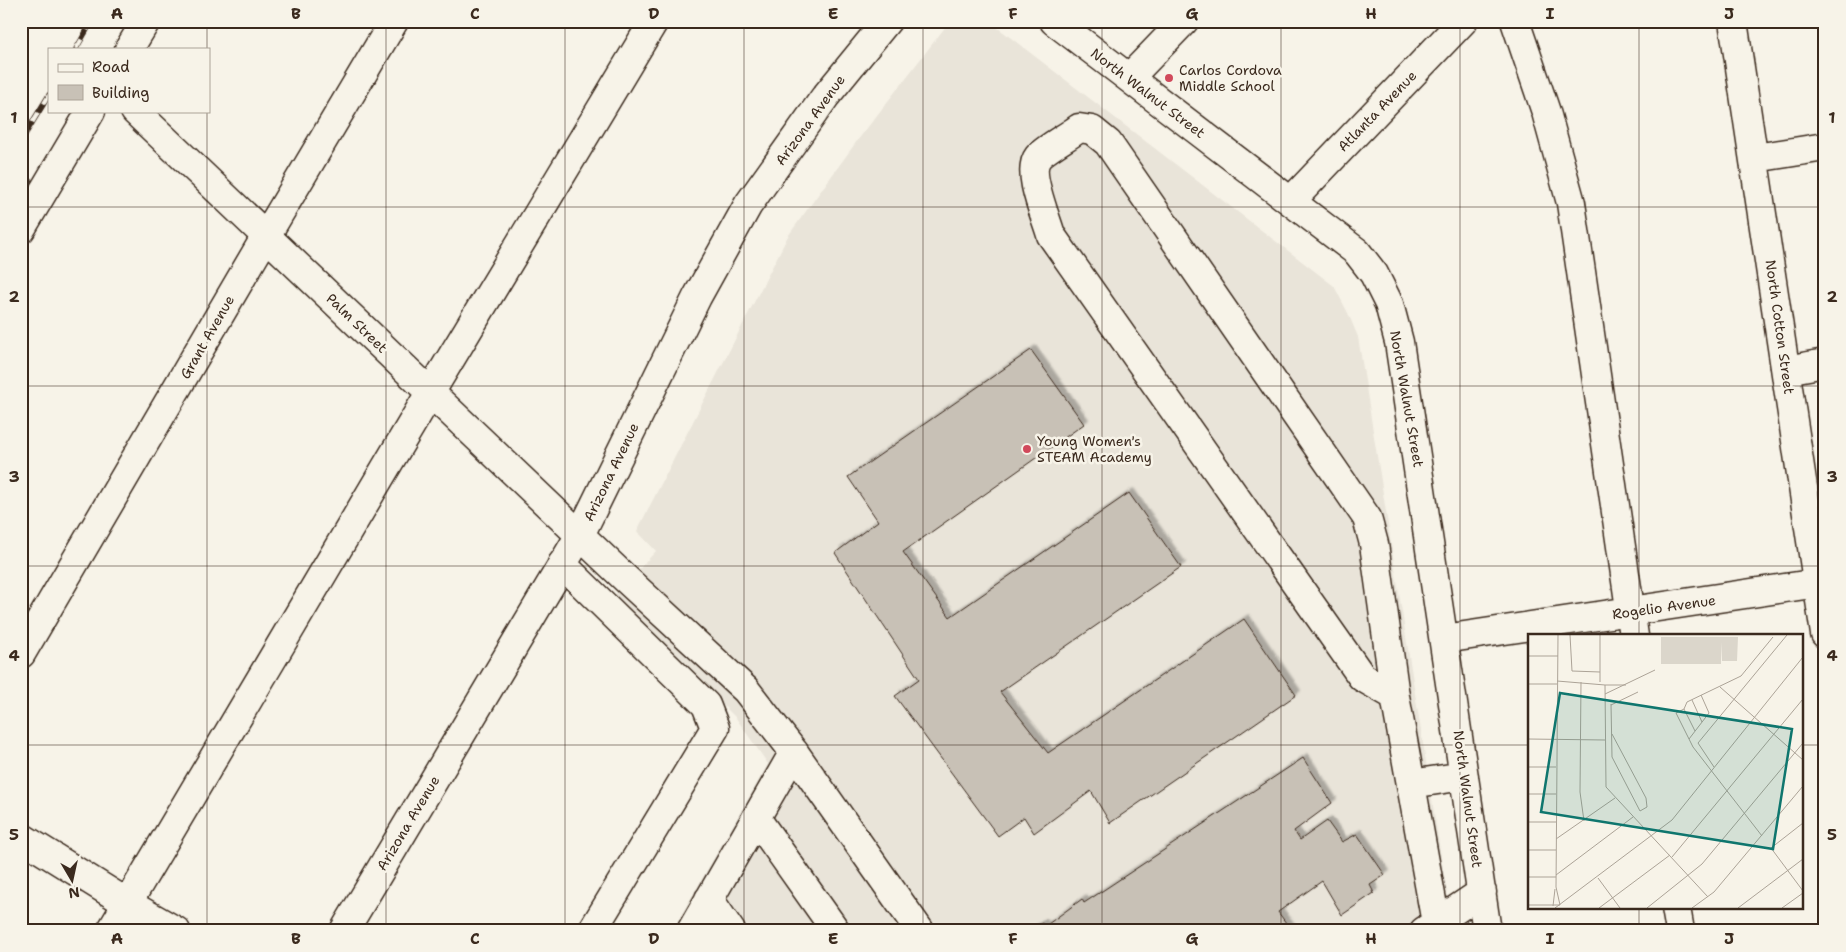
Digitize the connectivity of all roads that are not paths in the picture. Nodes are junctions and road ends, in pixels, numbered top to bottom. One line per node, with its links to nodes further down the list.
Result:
1 (146, 21): 10 (street)
2 (394, 21): 18 (street, Grant Avenue)
3 (654, 21): 21 (street)
4 (887, 21): 22 (street, Arizona Avenue)
5 (1054, 21): 11 (street, North Walnut Street)
6 (1184, 21): 11 (street)
7 (1464, 21): 16 (street, Atlanta Avenue)
8 (1516, 21): 25 (street)
9 (1733, 21): 15 (street, North Cotton Street)
10 (130, 48)
11 (1129, 78): 16 (street, North Walnut Street)
12 (91, 112): 17 (street)
13 (136, 112): 18 (street, Palm Street)
14 (1825, 147): 15 (street)
15 (1755, 158): 20 (street, North Cotton Street)
16 (1291, 202): 27 (street, North Walnut Street)
17 (21, 229)
18 (266, 236): 21 (street, Palm Street); 28 (street, Grant Avenue)
19 (1825, 363): 20 (street)
20 (1786, 370): 24 (street, North Cotton Street)
21 (430, 393): 22 (street, Palm Street); 37 (street)
22 (580, 535): 23 (street, Arizona Avenue); 30 (street, Palm Street)
23 (562, 564): 42 (street, Arizona Avenue); 43 (street)
24 (1821, 583): 25 (street, Rogelio Avenue); 26 (street, North Cotton Street)
25 (1632, 624): 27 (street, Rogelio Avenue)
26 (1825, 634)
27 (1444, 639): 31 (street, North Walnut Street)
28 (21, 654)
29 (1395, 696): 29 (street); 32 (street)
30 (794, 752): 33 (street); 47 (street, Palm Street)
31 (1464, 776): 32 (street); 35 (street, North Walnut Street)
32 (1411, 784): 39 (street)
33 (756, 818): 36 (street); 46 (street)
34 (21, 837): 37 (street)
35 (1482, 892): 39 (street); 48 (street, North Walnut Street)
36 (710, 899): 44 (street); 45 (street)
37 (127, 903): 40 (street); 41 (street)
38 (1676, 910): 49 (street)
39 (1430, 927)
40 (111, 931)
41 (176, 931)
42 (344, 931)
43 (592, 931)
44 (691, 931)
45 (731, 931)
46 (836, 931)
47 (920, 931)
48 (1488, 931)
49 (1680, 931)

